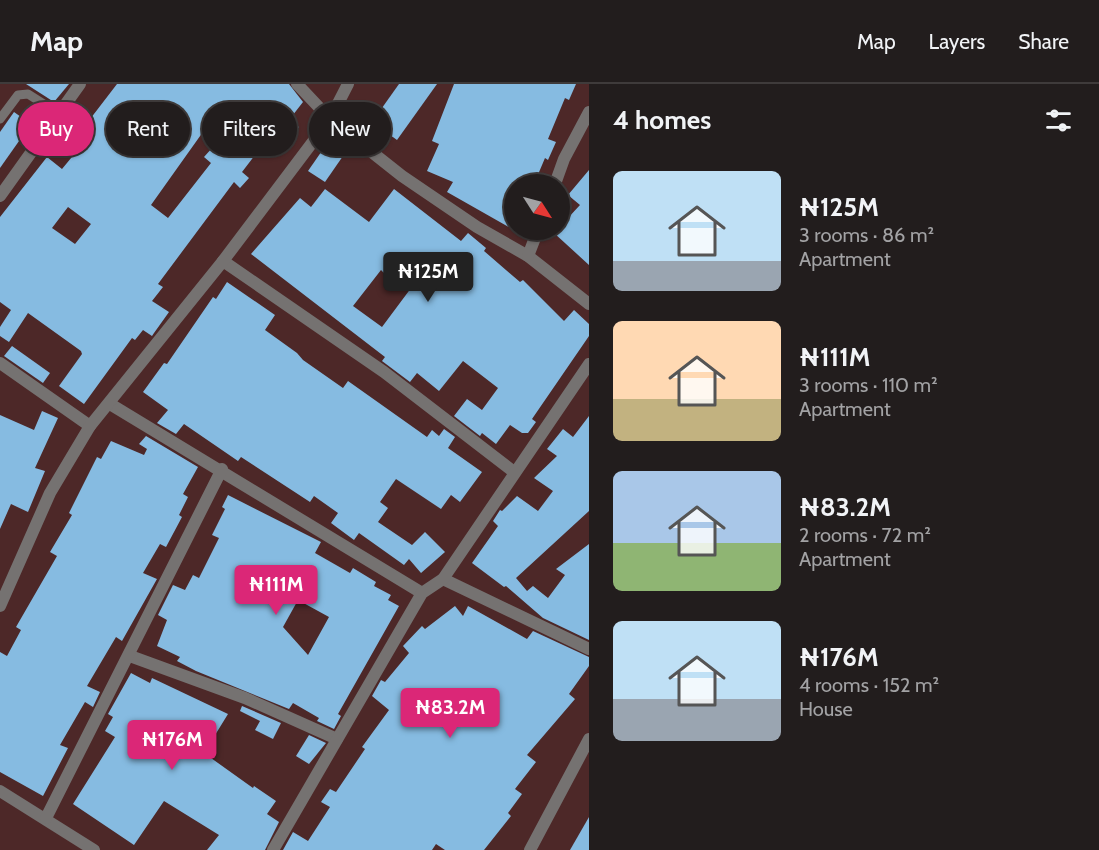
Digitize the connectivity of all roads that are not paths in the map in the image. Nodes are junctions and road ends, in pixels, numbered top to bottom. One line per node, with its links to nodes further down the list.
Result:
1 (80, 84): 5 (street)
2 (297, 84): 6 (street)
3 (348, 84): 7 (street)
4 (41, 102): 9 (lane)
5 (66, 102)
6 (314, 102)
7 (339, 102)
8 (589, 112): 13 (street)
9 (0, 119)
10 (309, 147): 17 (street)
11 (28, 156): 14 (street)
12 (377, 156): 16 (street)
13 (559, 174)
14 (0, 195)
15 (534, 240): 16 (street)
16 (528, 256): 18 (street)
17 (223, 261): 21 (street); 24 (street)
18 (589, 304)
19 (0, 363): 22 (street)
20 (589, 364): 24 (street)
21 (110, 404): 22 (street); 23 (street)
22 (90, 426): 27 (street)
23 (222, 469): 26 (street); 29 (street)
24 (514, 472): 25 (street)
25 (443, 579): 26 (street); 28 (street)
26 (422, 593): 30 (street)
27 (0, 606)
28 (589, 649)
29 (130, 656): 30 (street); 33 (street)
30 (337, 739): 35 (street)
31 (589, 739): 36 (street)
32 (0, 791): 33 (street)
33 (46, 818): 34 (street)
34 (94, 850)
35 (273, 850)
36 (530, 850)

